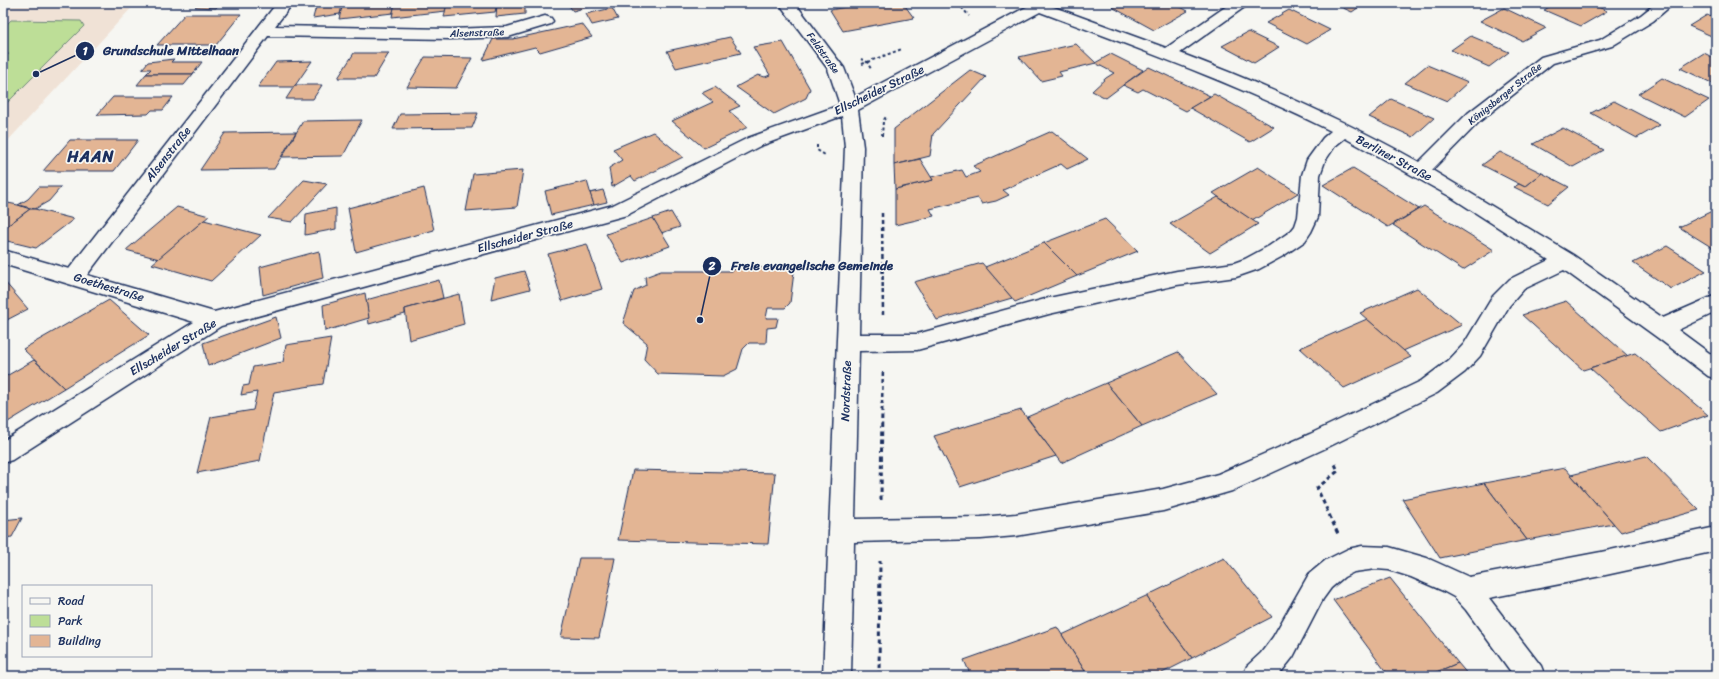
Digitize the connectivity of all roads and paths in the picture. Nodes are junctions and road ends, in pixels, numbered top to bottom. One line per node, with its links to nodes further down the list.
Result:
1 (285, 3): 7 (street, Alsenstraße)
2 (787, 3): 10 (street, Feldstraße)
3 (1241, 3): 8 (street)
4 (1666, 3): 13 (street, Königsberger Straße)
5 (1043, 5): 8 (street, Berliner Straße); 9 (street, Ellscheider Straße)
6 (545, 21): 7 (street, Alsenstraße)
7 (263, 31): 17 (street, Alsenstraße)
8 (1168, 54): 11 (street, Berliner Straße)
9 (882, 90): 10 (street, Ellscheider Straße); 12 (path)
10 (850, 107): 19 (street, Ellscheider Straße); 21 (street, Nordstraße)
11 (1343, 130): 13 (street, Berliner Straße); 22 (street)
12 (882, 138)
13 (1421, 171): 16 (street, Berliner Straße)
14 (882, 209): 22 (path)
15 (3, 256): 17 (street, Goethestraße)
16 (1566, 260): 20 (street, Berliner Straße); 24 (street)
17 (74, 277): 19 (street, Goethestraße)
18 (1716, 304): 20 (street)
19 (214, 320): 25 (street, Ellscheider Straße)
20 (1662, 328): 23 (street, Berliner Straße)
21 (848, 343): 22 (street); 26 (street, Nordstraße)
22 (883, 343): 27 (path)
23 (1716, 370)
24 (1318, 441): 27 (street); 29 (path)
25 (3, 453)
26 (842, 531): 27 (street); 31 (street, Nordstraße)
27 (881, 531): 32 (path)
28 (1716, 539): 30 (street)
29 (1336, 567): 30 (street); 33 (street)
30 (1466, 590): 34 (street)
31 (837, 676)
32 (879, 676)
33 (1257, 676)
34 (1531, 676)

